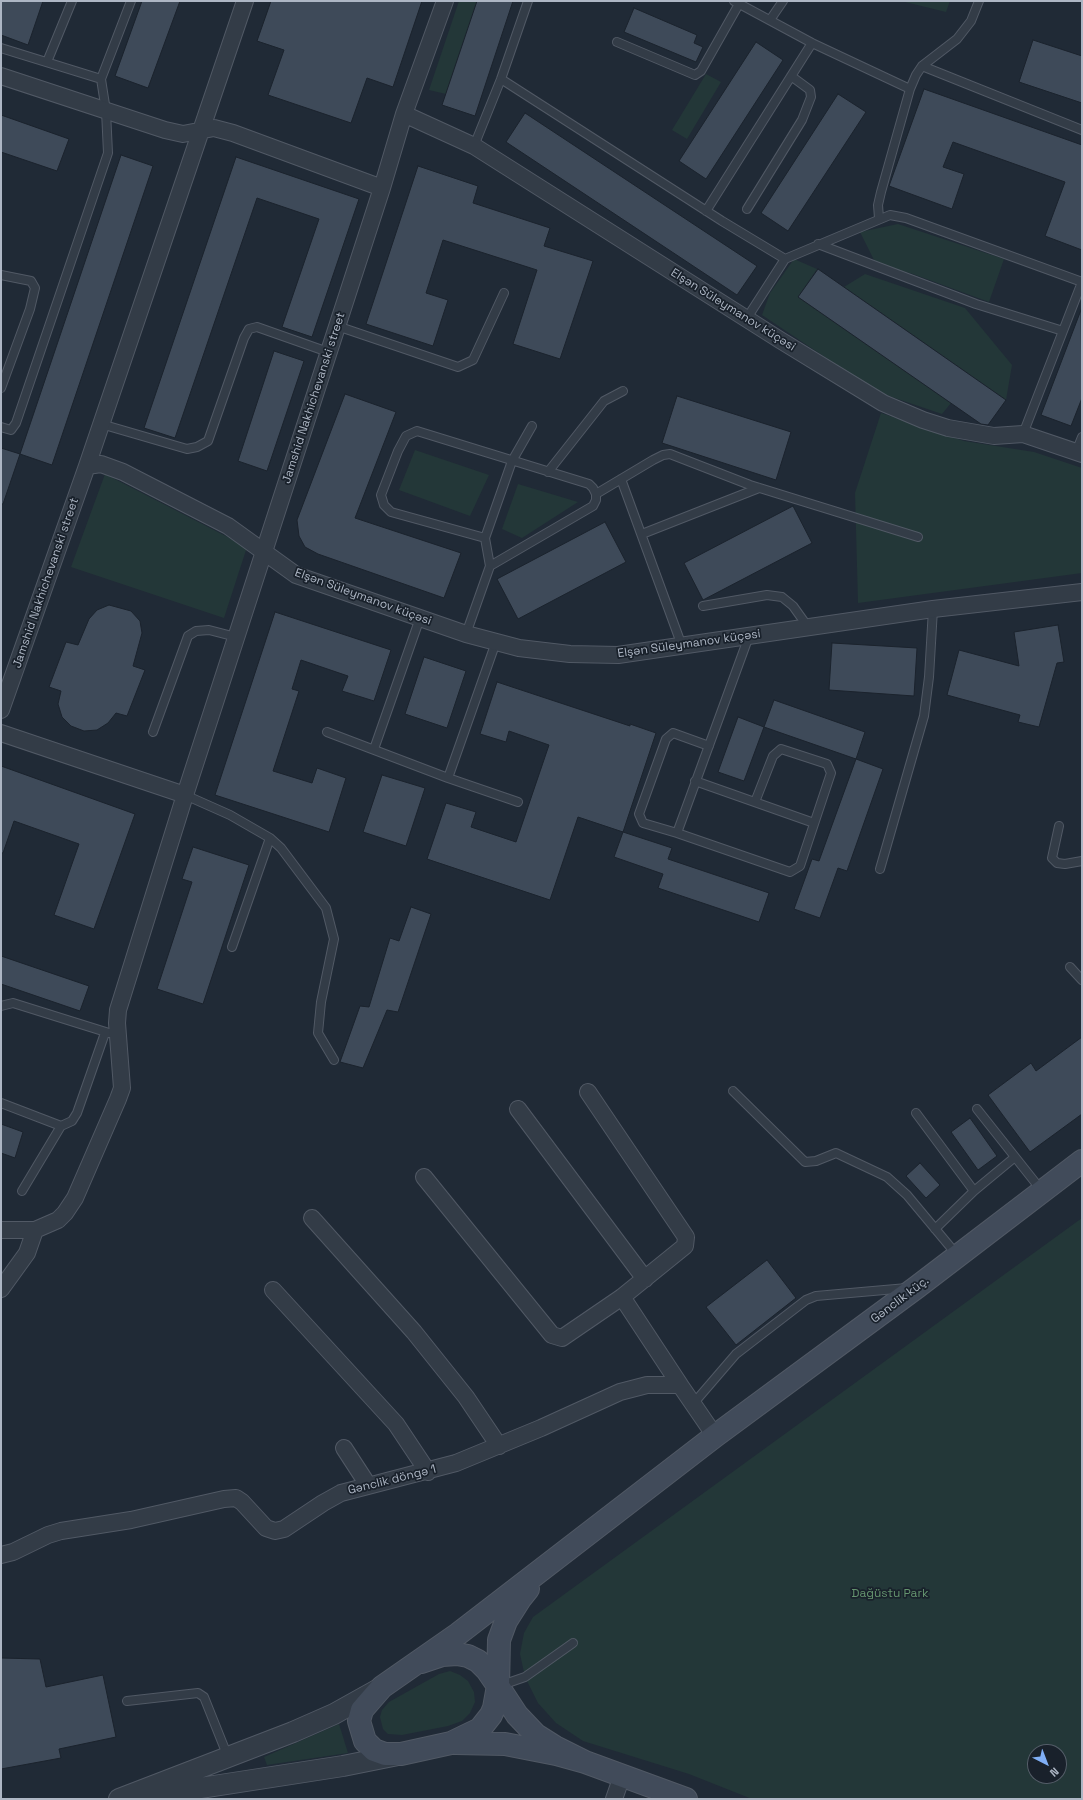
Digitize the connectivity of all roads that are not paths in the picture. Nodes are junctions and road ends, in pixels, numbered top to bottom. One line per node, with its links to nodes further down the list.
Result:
1 (72, 1): 13 (lane)
2 (131, 1): 17 (lane)
3 (245, 1): 23 (street, Jamshid Nakhichevanski street)
4 (445, 1): 21 (street, Jamshid Nakhichevanski street)
5 (528, 1): 18 (lane)
6 (782, 1): 9 (lane)
7 (979, 1): 14 (lane)
8 (737, 2): 9 (lane); 10 (lane)
9 (770, 20): 11 (lane)
10 (618, 42)
11 (812, 43): 16 (lane); 19 (lane)
12 (1, 48): 13 (lane)
13 (47, 62): 17 (lane)
14 (922, 66): 19 (lane); 22 (lane)
15 (1, 76): 20 (street)
16 (791, 76): 26 (lane); 27 (lane)
17 (100, 79): 20 (lane)
18 (501, 79): 24 (lane); 27 (lane)
19 (910, 89): 28 (lane)
20 (106, 111): 23 (street); 42 (lane)
21 (404, 114): 24 (street, Elşən Süleymanov küçəsi); 25 (street, Jamshid Nakhichevanski street)
22 (1082, 130)
23 (201, 131): 25 (street); 40 (street, Jamshid Nakhichevanski street)
24 (474, 146): 34 (street, Elşən Süleymanov küçəsi)
25 (382, 188): 35 (street, Jamshid Nakhichevanski street)
26 (747, 209)
27 (706, 211): 30 (lane)
28 (879, 218): 29 (lane); 32 (lane)
29 (818, 244): 30 (lane); 36 (lane)
30 (785, 259): 34 (lane)
31 (1, 275): 38 (lane)
32 (1082, 282): 36 (lane)
33 (504, 293): 35 (lane)
34 (747, 318): 43 (street, Elşən Süleymanov küçəsi)
35 (337, 326): 37 (street, Jamshid Nakhichevanski street)
36 (1063, 331): 43 (lane)
37 (328, 352): 40 (lane); 55 (street, Jamshid Nakhichevanski street)
38 (1, 388)
39 (623, 391): 48 (lane)
40 (101, 424): 47 (street, Jamshid Nakhichevanski street)
41 (532, 426): 46 (lane)
42 (1, 427)
43 (1023, 434): 45 (street, Elşən Süleymanov küçəsi)
44 (1082, 437): 45 (lane)
45 (1079, 453)
46 (512, 461): 48 (lane); 54 (lane); 54 (lane)
47 (87, 466): 55 (street, Elşən Süleymanov küçəsi); 67 (street, Jamshid Nakhichevanski street)
48 (548, 472): 51 (lane)
49 (621, 479): 50 (lane); 51 (lane); 52 (lane)
50 (759, 488): 52 (lane); 53 (lane)
51 (596, 494): 56 (lane)
52 (642, 534): 66 (lane)
53 (918, 537)
54 (485, 538): 56 (lane)
55 (264, 553): 60 (street, Elşən Süleymanov küçəsi); 64 (street, Jamshid Nakhichevanski street)
56 (490, 566): 62 (lane)
57 (1082, 592): 59 (street, Elşən Süleymanov küçəsi)
58 (703, 606): 61 (lane)
59 (933, 609): 61 (street, Elşən Süleymanov küçəsi); 83 (lane)
60 (420, 618): 62 (street, Elşən Süleymanov küçəsi); 72 (lane)
61 (808, 627): 63 (street, Elşən Süleymanov küçəsi)
62 (466, 634): 65 (street, Elşən Süleymanov küçəsi)
63 (748, 636): 66 (street, Elşən Süleymanov küçəsi); 71 (lane)
64 (236, 637): 68 (lane); 75 (street, Jamshid Nakhichevanski street)
65 (496, 642): 66 (street, Elşən Süleymanov küçəsi); 73 (lane)
66 (682, 646)
67 (1, 710)
68 (153, 732)
69 (327, 732): 72 (lane)
70 (1, 733): 75 (street)
71 (708, 746): 74 (lane); 80 (lane)
72 (374, 750): 73 (lane)
73 (448, 778): 76 (lane)
74 (696, 781): 77 (lane); 80 (lane)
75 (185, 795): 81 (lane); 88 (street, Jamshid Nakhichevanski street)
76 (518, 802)
77 (755, 802): 78 (lane); 78 (lane)
78 (814, 823): 80 (lane)
79 (1059, 826): 82 (lane)
80 (677, 833)
81 (270, 838): 84 (lane); 89 (lane)
82 (1082, 861)
83 (880, 869)
84 (232, 947)
85 (1070, 967): 86 (lane)
86 (1082, 980)
87 (1, 1006): 88 (lane)
88 (112, 1034): 96 (lane); 106 (street, Jamshid Nakhichevanski street)
89 (334, 1060)
90 (733, 1091): 104 (lane)
91 (588, 1092): 108 (street)
92 (1, 1103): 96 (lane)
93 (518, 1109): 108 (street)
94 (977, 1109): 97 (lane)
95 (916, 1113): 101 (lane)
96 (61, 1126): 100 (lane)
97 (1015, 1157): 101 (lane); 102 (lane)
98 (1082, 1161): 102 (main road, Gənclik küç.)
99 (424, 1176): 112 (street)
100 (22, 1191)
101 (974, 1191): 104 (lane)
102 (1043, 1192): 107 (main road, Gənclik küç.)
103 (312, 1218): 116 (street)
104 (935, 1229): 107 (lane)
105 (1, 1230): 106 (street)
106 (35, 1230): 110 (street)
107 (957, 1256): 109 (main road, Gənclik küç.)
108 (645, 1279): 112 (street)
109 (917, 1287): 114 (lane); 115 (main road, Gənclik küç.)
110 (1, 1289)
111 (274, 1290): 118 (street)
112 (622, 1297): 113 (street)
113 (680, 1385): 114 (street); 116 (street, Gənclik döngə 1)
114 (693, 1404): 115 (street)
115 (715, 1436): 120 (main road, Gənclik küç.)
116 (499, 1446): 118 (street, Gənclik döngə 1)
117 (344, 1448): 119 (street)
118 (428, 1472): 119 (street, Gənclik döngə 1)
119 (368, 1486): 121 (street, Gənclik döngə 1)
120 (565, 1551): 123 (main road); 124 (main road)
121 (1, 1555)
122 (573, 1643): 124 (lane)
123 (421, 1662): 124 (main road); 125 (main road)
124 (498, 1686): 127 (main road); 130 (main road)
125 (382, 1687): 128 (main road); 129 (street)
126 (128, 1701): 129 (lane)
127 (451, 1744): 128 (main road); 130 (main road)
128 (402, 1754): 132 (street)
129 (229, 1758): 133 (street)
130 (585, 1762): 131 (main road)
131 (622, 1776): 135 (street); 136 (main road)
132 (200, 1794): 134 (street)
133 (119, 1799)
134 (127, 1799)
135 (614, 1799)
136 (686, 1799)

